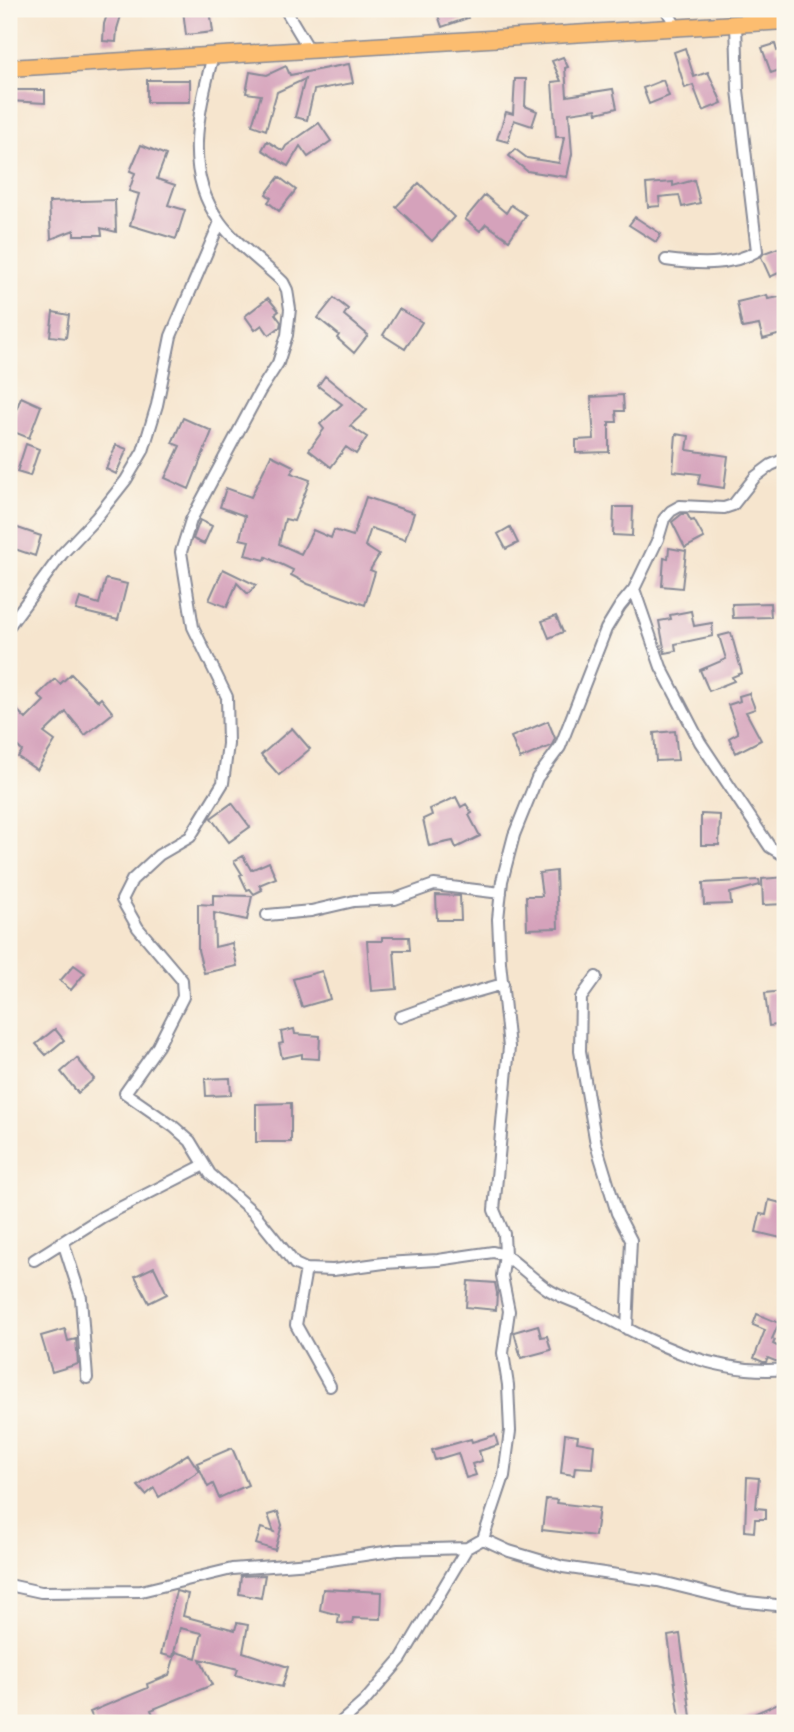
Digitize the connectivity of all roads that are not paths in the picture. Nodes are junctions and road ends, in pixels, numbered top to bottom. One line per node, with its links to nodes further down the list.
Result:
1 (285, 9): 6 (street)
2 (666, 9): 5 (street)
3 (785, 21): 4 (main road)
4 (736, 24): 5 (main road); 10 (street)
5 (677, 28): 6 (main road)
6 (309, 49): 7 (main road)
7 (213, 55): 8 (main road); 9 (street)
8 (9, 68)
9 (220, 222): 13 (street); 20 (street)
10 (666, 260)
11 (785, 459): 12 (street)
12 (634, 589): 14 (street); 15 (street)
13 (9, 625)
14 (785, 856)
15 (500, 893): 16 (street); 18 (street)
16 (267, 915)
17 (596, 977): 25 (street)
18 (503, 984): 19 (street); 22 (street)
19 (400, 1017)
20 (204, 1165): 21 (street); 24 (street)
21 (63, 1242): 23 (street); 27 (street)
22 (505, 1255): 24 (street); 25 (street); 29 (street)
23 (34, 1260)
24 (306, 1269): 28 (street)
25 (627, 1329): 26 (street)
26 (785, 1369)
27 (87, 1378)
28 (330, 1386)
29 (483, 1539): 30 (street); 32 (street)
30 (467, 1548): 31 (street); 33 (street)
31 (9, 1584)
32 (785, 1606)
33 (340, 1723)

